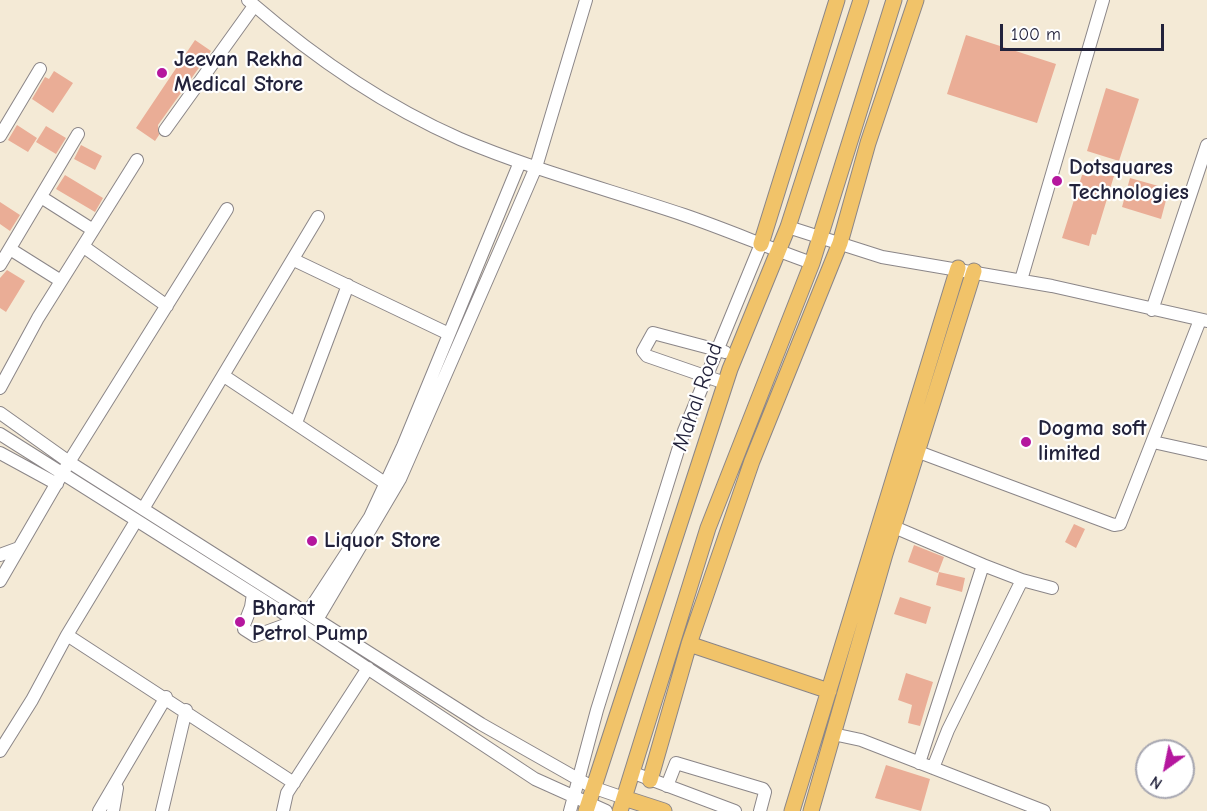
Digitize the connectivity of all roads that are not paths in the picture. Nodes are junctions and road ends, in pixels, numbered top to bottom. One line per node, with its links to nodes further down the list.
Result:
1 (586, 0): 15 (street)
2 (837, 0): 23 (main road)
3 (861, 0): 19 (main road, Mahal Road)
4 (894, 0): 21 (main road)
5 (916, 0): 22 (main road)
6 (1103, 0): 32 (street)
7 (251, 3): 9 (street); 14 (street)
8 (39, 69): 11 (street)
9 (165, 130)
10 (78, 134): 16 (street)
11 (0, 136)
12 (1207, 145): 36 (street)
13 (137, 160): 20 (street)
14 (520, 162): 15 (street); 38 (street)
15 (536, 167): 23 (street); 67 (street)
16 (41, 197): 20 (street); 25 (street)
17 (227, 209): 35 (street)
18 (318, 217): 27 (street)
19 (788, 227): 21 (street); 26 (main road, Mahal Road)
20 (93, 230): 24 (street)
21 (820, 237): 22 (street); 28 (main road)
22 (840, 243): 30 (street); 61 (main road)
23 (761, 244): 26 (street); 39 (street)
24 (84, 247): 33 (street); 35 (street)
25 (10, 249): 29 (street); 33 (street)
26 (778, 251): 28 (street); 40 (main road, Mahal Road)
27 (294, 260): 34 (street); 42 (street)
28 (812, 263): 59 (main road)
29 (0, 265)
30 (958, 268): 31 (street); 74 (main road)
31 (974, 271): 32 (street); 49 (main road)
32 (1021, 280): 36 (street)
33 (61, 281): 44 (street)
34 (348, 285): 38 (street); 46 (street)
35 (167, 306): 52 (street)
36 (1152, 310): 37 (street)
37 (1204, 320): 48 (street)
38 (449, 334): 54 (street)
39 (718, 350): 40 (street); 41 (street); 41 (street)
40 (735, 355): 43 (main road, Mahal Road)
41 (707, 375): 43 (street); 71 (street)
42 (224, 376): 46 (street); 55 (street)
43 (725, 383): 72 (main road, Mahal Road)
44 (0, 388)
45 (0, 413): 52 (street)
46 (296, 423): 54 (street)
47 (0, 434): 53 (street)
48 (1153, 442): 49 (street); 51 (street)
49 (916, 451): 57 (main road)
50 (0, 453): 53 (street)
51 (1207, 454)
52 (69, 462): 53 (street); 55 (street)
53 (59, 479): 56 (street); 58 (street)
54 (385, 483): 67 (street)
55 (143, 508): 67 (street)
56 (136, 521): 66 (street); 69 (street)
57 (894, 526): 62 (street); 77 (main road)
58 (19, 548): 60 (street); 64 (street)
59 (701, 552): 61 (main road); 81 (main road)
60 (0, 555)
61 (719, 558): 70 (main road)
62 (983, 565): 63 (street); 79 (street)
63 (1022, 580): 65 (street); 80 (street)
64 (0, 581)
65 (1052, 588)
66 (253, 594): 68 (street); 68 (street)
67 (313, 615): 82 (street)
68 (296, 621): 73 (street)
69 (67, 635): 75 (street); 78 (street)
70 (689, 644): 74 (main road); 83 (main road)
71 (617, 645): 72 (street); 82 (street)
72 (637, 652): 87 (main road, Mahal Road)
73 (368, 668): 85 (street); 88 (street)
74 (829, 691): 100 (main road)
75 (166, 697): 76 (street); 84 (street)
76 (186, 710): 85 (street); 93 (street)
77 (833, 734): 79 (street); 101 (main road)
78 (0, 751)
79 (919, 763): 80 (street)
80 (933, 768): 102 (street)
81 (631, 772): 83 (street); 89 (main road)
82 (578, 779): 87 (street); 88 (street)
83 (650, 780): 86 (street)
84 (118, 781): 91 (street); 92 (street)
85 (294, 783): 94 (street)
86 (667, 786): 98 (street); 99 (street)
87 (592, 787): 89 (street); 90 (main road, Mahal Road)
88 (572, 798): 90 (street); 95 (street)
89 (622, 804): 97 (main road)
90 (587, 808): 96 (street)
91 (99, 811)
92 (113, 811)
93 (162, 811)
94 (283, 811)
95 (570, 811)
96 (606, 811)
97 (664, 811)
98 (735, 811)
99 (760, 811)
100 (792, 811)
101 (811, 811)
102 (1044, 811)

